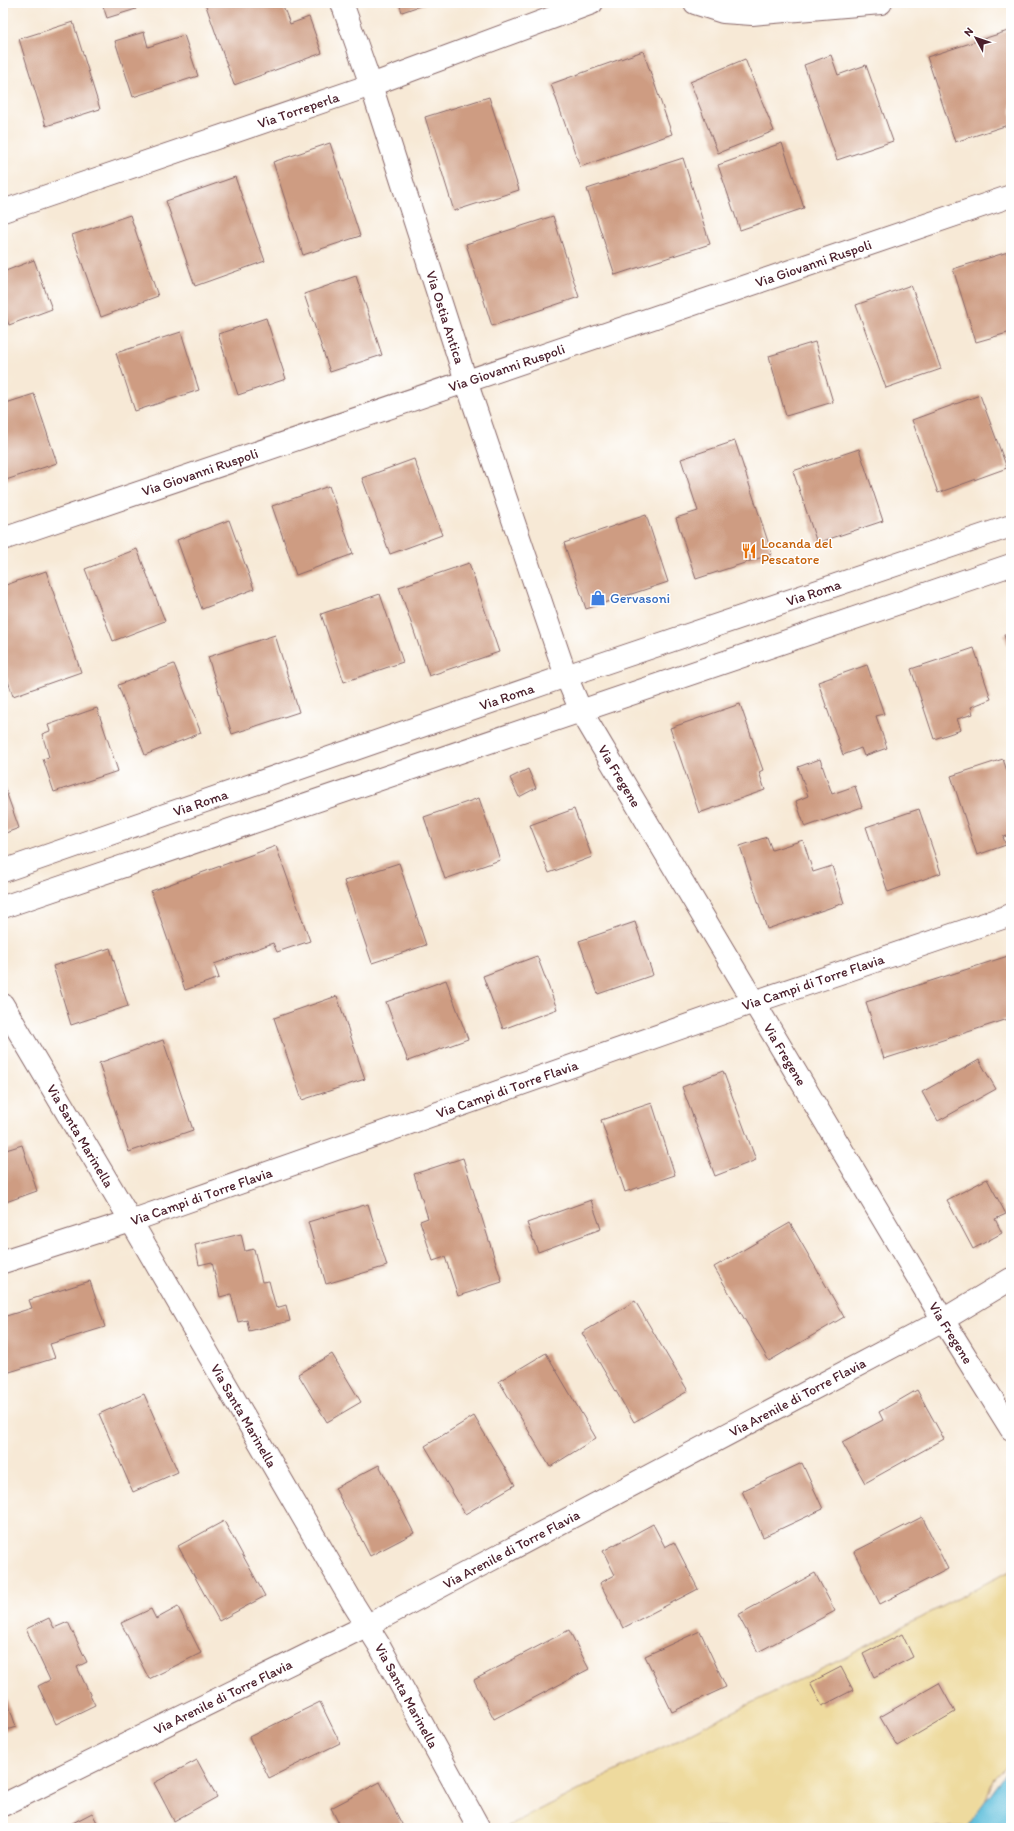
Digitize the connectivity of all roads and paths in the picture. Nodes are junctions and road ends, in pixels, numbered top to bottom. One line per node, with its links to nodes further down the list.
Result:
1 (342, 3): 5 (street, Via Ostia Antica)
2 (592, 3): 5 (street, Via Torreperla)
3 (695, 3): 4 (street)
4 (881, 3)
5 (371, 85): 7 (street, Via Torreperla); 8 (street, Via Ostia Antica)
6 (1011, 196): 8 (street, Via Giovanni Ruspoli)
7 (3, 211)
8 (466, 381): 10 (street, Via Giovanni Ruspoli); 12 (street, Via Ostia Antica)
9 (1011, 526): 12 (street, Via Roma)
10 (3, 539)
11 (1011, 565): 13 (street)
12 (566, 676): 13 (street, Via Fregene); 14 (street, Via Roma)
13 (581, 711): 15 (street); 17 (street, Via Fregene)
14 (3, 871)
15 (3, 907)
16 (1011, 916): 17 (street, Via Campi di Torre Flavia)
17 (754, 1002): 19 (street, Via Campi di Torre Flavia); 22 (street, Via Fregene)
18 (3, 1006): 19 (street, Via Santa Marinella)
19 (131, 1221): 20 (street, Via Campi di Torre Flavia); 24 (street, Via Santa Marinella)
20 (3, 1262)
21 (1011, 1278): 22 (street, Via Arenile di Torre Flavia)
22 (943, 1320): 23 (street, Via Fregene); 24 (street, Via Arenile di Torre Flavia)
23 (1011, 1429)
24 (368, 1625): 25 (street, Via Arenile di Torre Flavia); 26 (street, Via Santa Marinella)
25 (3, 1805)
26 (479, 1828)

